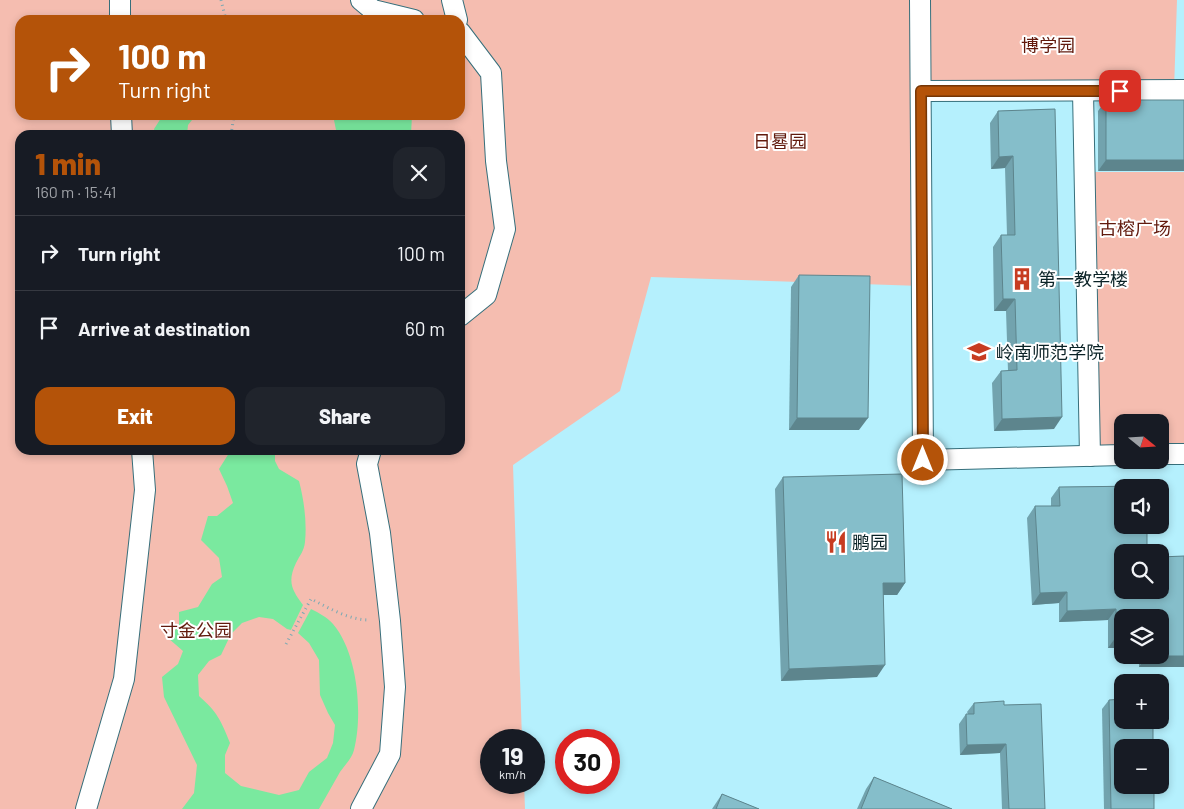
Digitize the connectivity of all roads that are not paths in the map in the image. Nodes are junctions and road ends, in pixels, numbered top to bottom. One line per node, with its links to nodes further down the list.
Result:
1 (120, 0): 5 (street)
2 (361, 0): 6 (street)
3 (452, 0): 7 (street)
4 (920, 0): 10 (street)
5 (120, 15)
6 (394, 15)
7 (456, 15)
8 (465, 39): 12 (street)
9 (1184, 90): 11 (street)
10 (921, 91): 11 (street); 18 (street)
11 (1083, 91): 18 (street)
12 (465, 312)
13 (1169, 454): 14 (street)
14 (1184, 454)
15 (142, 455): 19 (street)
16 (370, 455): 20 (street)
17 (1114, 455): 18 (street)
18 (1090, 456)
19 (86, 809)
20 (361, 809)

